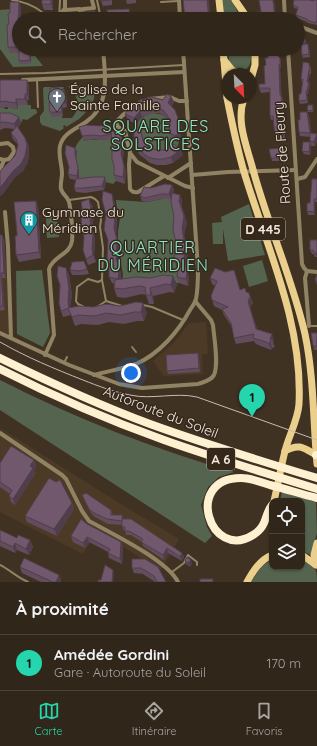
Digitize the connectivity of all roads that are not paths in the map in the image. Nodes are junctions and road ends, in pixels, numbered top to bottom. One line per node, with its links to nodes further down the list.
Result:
1 (12, 0): 11 (lane)
2 (60, 0): 12 (lane)
3 (65, 0): 13 (street)
4 (92, 0): 16 (street)
5 (97, 0): 17 (lane)
6 (179, 0): 10 (lane); 18 (street)
7 (219, 0): 19 (main road)
8 (235, 0): 20 (main road)
9 (284, 0): 21 (street)
10 (161, 2)
11 (41, 12)
12 (59, 12)
13 (62, 12)
14 (64, 12): 15 (street)
15 (80, 12)
16 (83, 12)
17 (100, 12)
18 (180, 12)
19 (220, 12)
20 (243, 12)
21 (285, 12)
22 (305, 29): 23 (street)
23 (317, 33)
24 (104, 56): 36 (street)
25 (183, 56): 30 (street)
26 (224, 56): 29 (main road, D 445)
27 (255, 56): 31 (main road)
28 (288, 56): 54 (street, Route de Fleury)
29 (224, 60): 32 (main road, D 445); 33 (main road)
30 (184, 64): 36 (lane); 37 (street)
31 (255, 65): 34 (main road); 35 (main road)
32 (225, 68)
33 (230, 68)
34 (252, 68)
35 (254, 68)
36 (105, 69): 38 (lane); 39 (street)
37 (184, 72): 39 (street); 43 (street)
38 (0, 74)
39 (106, 77): 40 (street); 61 (street)
40 (37, 80): 41 (street); 47 (lane)
41 (16, 81)
42 (144, 99): 43 (street)
43 (186, 101): 52 (street)
44 (138, 103): 49 (street)
45 (228, 104): 55 (main road, D 445)
46 (243, 104): 56 (main road, D 445)
47 (38, 108)
48 (0, 144): 50 (street)
49 (130, 153): 58 (street); 58 (street)
50 (2, 159): 53 (street)
51 (317, 159): 59 (street)
52 (191, 163): 57 (street); 58 (street)
53 (0, 170)
54 (296, 170): 56 (street); 59 (street, Route de Fleury)
55 (244, 172): 56 (street); 57 (street); 67 (main road, D 445)
56 (253, 172): 66 (main road, D 445)
57 (192, 175): 60 (street)
58 (166, 177): 60 (street)
59 (297, 179): 63 (street, Route de Fleury)
60 (193, 188): 69 (street)
61 (69, 200): 65 (lane); 81 (street)
62 (5, 212): 78 (street)
63 (307, 271): 64 (street); 75 (street, Route de Fleury)
64 (317, 272)
65 (102, 280): 68 (lane); 72 (lane)
66 (289, 280): 67 (lane); 87 (main road, D 445)
67 (282, 287): 90 (main road, D 445)
68 (106, 301): 71 (lane); 73 (lane)
69 (196, 301): 74 (street); 86 (street)
70 (136, 305): 74 (lane)
71 (125, 306)
72 (85, 307)
73 (94, 309)
74 (185, 320): 86 (street)
75 (309, 326): 76 (lane)
76 (317, 326)
77 (0, 333): 78 (street)
78 (11, 338): 81 (street)
79 (132, 347): 80 (lane)
80 (136, 352)
81 (45, 355): 84 (street)
82 (67, 357): 84 (lane)
83 (0, 358): 92 (highway, Autoroute du Soleil / A 6)
84 (64, 363): 86 (street)
85 (0, 369): 93 (highway, Autoroute du Soleil / A 6)
86 (94, 375)
87 (315, 410): 88 (main road, D 445)
88 (316, 425): 91 (main road, D 445)
89 (0, 433): 103 (street)
90 (285, 451): 91 (main road); 94 (main road, D 445)
91 (317, 459)
92 (317, 478)
93 (317, 489)
94 (275, 498)
95 (317, 498): 96 (highway)
96 (269, 513)
97 (317, 543): 102 (main road)
98 (269, 556): 106 (main road)
99 (305, 557): 102 (main road)
100 (0, 565): 104 (lane)
101 (197, 565): 103 (lane)
102 (316, 565)
103 (171, 573): 105 (street)
104 (28, 582)
105 (178, 582)
106 (247, 582)

